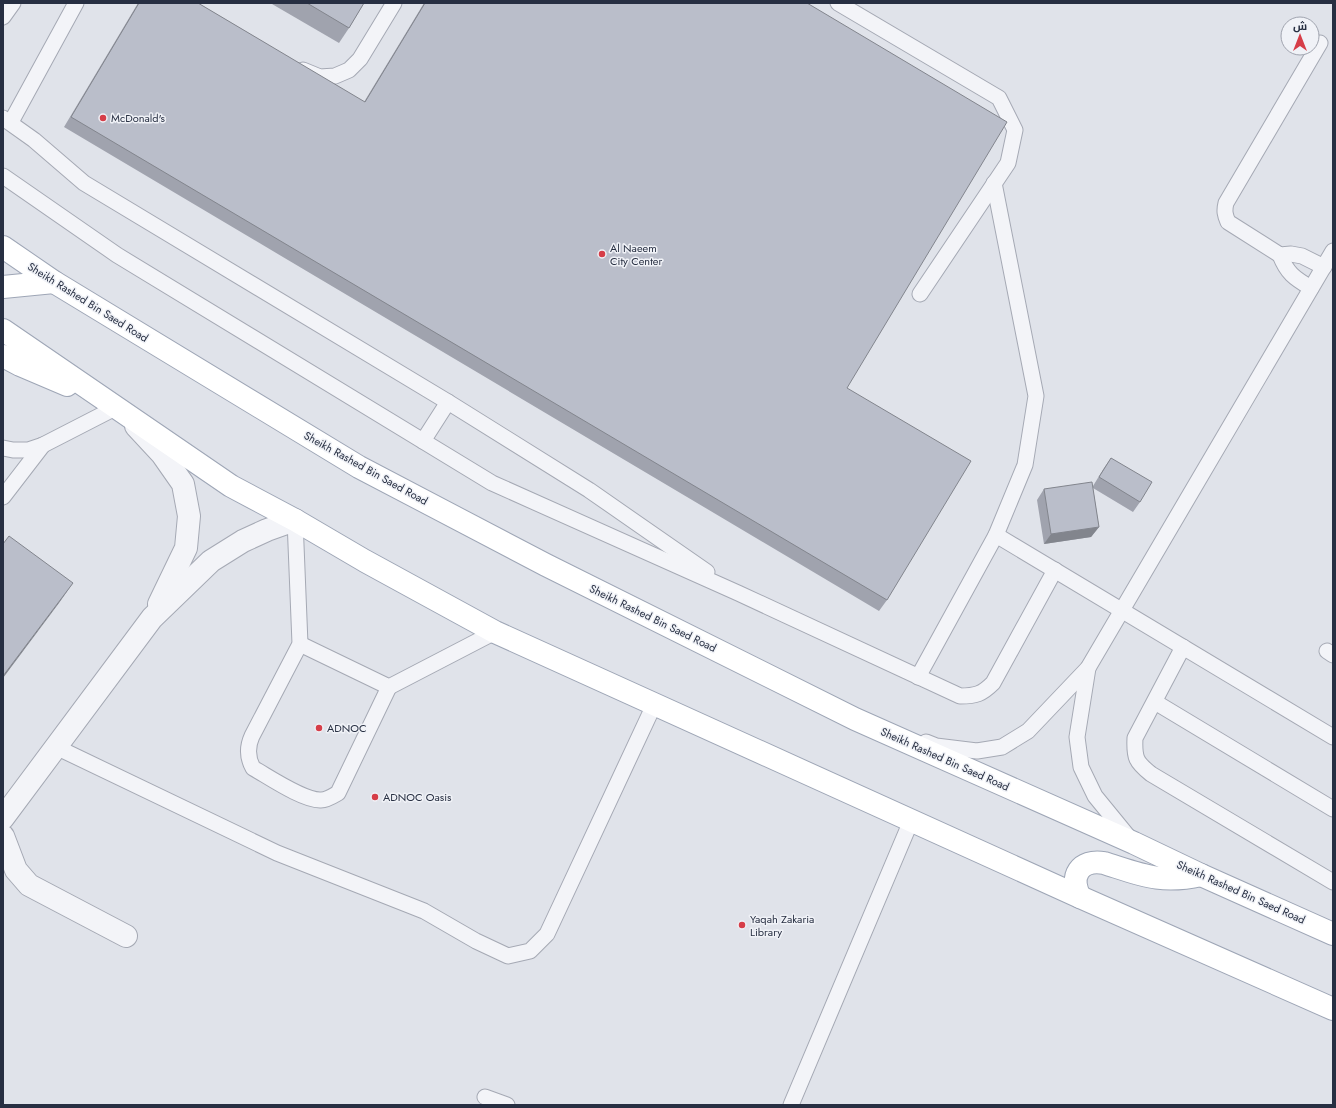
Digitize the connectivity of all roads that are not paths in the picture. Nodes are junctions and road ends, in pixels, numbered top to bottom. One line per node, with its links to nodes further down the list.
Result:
1 (13, 3): 5 (lane)
2 (76, 3): 8 (lane)
3 (394, 3): 7 (lane)
4 (838, 3): 10 (lane)
5 (3, 18)
6 (1312, 56): 13 (lane)
7 (292, 63)
8 (7, 120): 21 (lane)
9 (3, 176): 23 (lane)
10 (994, 183): 18 (lane); 28 (lane)
11 (3, 247): 15 (main road, Sheikh Rashed Bin Saed Road)
12 (1333, 251): 14 (lane)
13 (1280, 255): 14 (lane); 17 (lane)
14 (1324, 267): 17 (lane)
15 (54, 282): 16 (main road); 41 (main road, Sheikh Rashed Bin Saed Road)
16 (3, 287)
17 (1311, 288): 31 (lane)
18 (920, 294)
19 (3, 330): 22 (main road)
20 (3, 356): 22 (main road)
21 (448, 402): 23 (lane); 30 (lane)
22 (117, 407): 24 (lane); 27 (main road); 32 (street)
23 (423, 441): 30 (lane)
24 (43, 445): 25 (lane); 26 (lane)
25 (3, 448)
26 (3, 497)
27 (295, 520): 32 (street); 33 (main road); 34 (lane)
28 (996, 535): 29 (lane); 37 (lane)
29 (1055, 570): 31 (lane); 37 (lane)
30 (738, 593): 37 (lane)
31 (1121, 610): 35 (lane); 36 (lane)
32 (152, 618): 43 (street)
33 (495, 632): 38 (lane); 40 (main road)
34 (300, 644): 38 (lane); 38 (lane)
35 (1183, 647): 39 (lane); 42 (lane)
36 (1088, 668): 41 (lane); 48 (lane)
37 (918, 677)
38 (389, 687)
39 (1155, 702): 44 (lane); 50 (lane)
40 (654, 705): 43 (lane); 46 (main road)
41 (855, 718): 48 (main road, Sheikh Rashed Bin Saed Road)
42 (1333, 737)
43 (56, 747): 45 (street)
44 (1333, 809)
45 (3, 818)
46 (911, 821): 51 (main road); 57 (lane)
47 (3, 836): 53 (street)
48 (1134, 843): 49 (main road, Sheikh Rashed Bin Saed Road)
49 (1201, 875): 51 (main road); 52 (main road, Sheikh Rashed Bin Saed Road)
50 (1333, 882)
51 (1080, 897): 54 (main road)
52 (1333, 934)
53 (126, 936)
54 (1333, 1009)
55 (485, 1097): 56 (lane)
56 (507, 1105)
57 (790, 1105)

